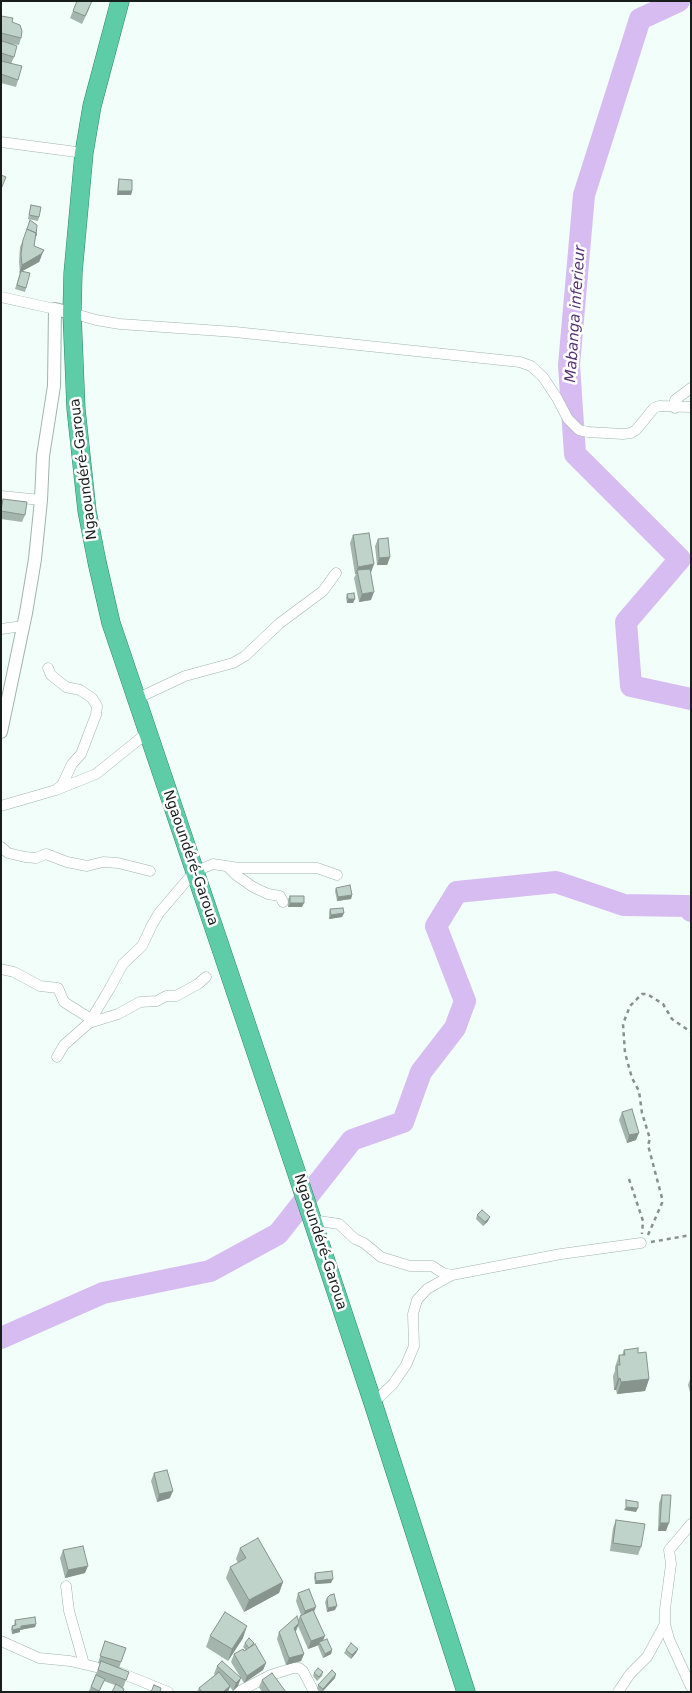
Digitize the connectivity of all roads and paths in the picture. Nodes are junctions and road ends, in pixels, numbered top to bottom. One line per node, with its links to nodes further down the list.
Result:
1 (120, 1): 3 (highway, Ngaoundéré-Garoua)
2 (1, 142): 3 (street)
3 (84, 153): 5 (highway, Ngaoundéré-Garoua)
4 (1, 297): 5 (street)
5 (64, 311): 8 (street); 10 (street); 15 (highway, Ngaoundéré-Garoua)
6 (691, 388): 8 (street)
7 (691, 407): 8 (street)
8 (675, 408)
9 (1, 496): 10 (street)
10 (41, 500): 12 (street)
11 (336, 573): 15 (street)
12 (23, 626): 13 (street); 16 (street)
13 (1, 629)
14 (48, 668): 18 (street)
15 (136, 699): 17 (highway, Ngaoundéré-Garoua)
16 (1, 732)
17 (147, 733): 18 (street); 23 (highway, Ngaoundéré-Garoua)
18 (56, 790): 19 (street)
19 (1, 806)
20 (1, 847): 22 (street)
21 (228, 867): 23 (street); 24 (street); 25 (street)
22 (150, 871)
23 (194, 872): 28 (street); 32 (highway, Ngaoundéré-Garoua)
24 (337, 876)
25 (283, 902)
26 (1, 969): 28 (street)
27 (206, 978): 28 (street)
28 (90, 1021): 30 (street)
29 (691, 1032): 34 (path)
30 (56, 1057)
31 (629, 1179): 34 (path)
32 (310, 1214): 35 (street); 36 (highway, Ngaoundéré-Garoua)
33 (691, 1235): 34 (path)
34 (643, 1243): 35 (street)
35 (452, 1275): 36 (street)
36 (373, 1403): 46 (highway, Ngaoundéré-Garoua)
37 (691, 1524): 39 (street)
38 (66, 1586): 41 (street)
39 (665, 1624): 42 (street); 47 (street)
40 (1, 1640): 41 (street)
41 (84, 1664): 43 (street)
42 (691, 1687)
43 (168, 1692)
44 (238, 1692): 45 (street)
45 (314, 1692)
46 (466, 1692)
47 (618, 1692)

